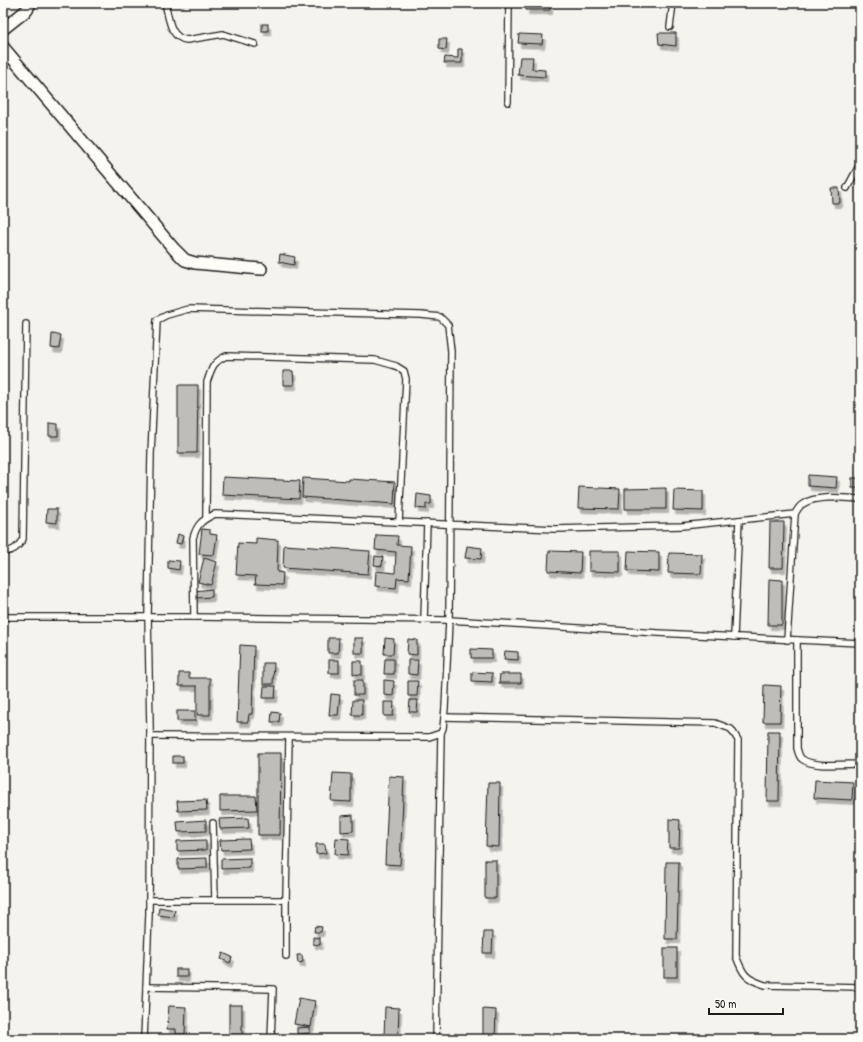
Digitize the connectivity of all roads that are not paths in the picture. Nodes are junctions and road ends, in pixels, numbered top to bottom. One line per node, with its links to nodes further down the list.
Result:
1 (165, 3): 7 (lane)
2 (509, 3): 9 (lane)
3 (673, 3): 5 (lane)
4 (25, 9): 6 (street)
5 (670, 27)
6 (3, 29)
7 (255, 44)
8 (3, 50): 12 (street)
9 (508, 102)
10 (860, 164): 11 (lane)
11 (847, 188)
12 (261, 269)
13 (26, 324): 21 (lane)
14 (860, 499): 15 (lane)
15 (795, 514): 17 (lane); 28 (lane)
16 (206, 518): 18 (lane); 18 (lane); 24 (lane)
17 (739, 520): 20 (lane); 27 (lane)
18 (399, 522): 19 (lane)
19 (427, 524): 20 (lane); 25 (lane)
20 (450, 525): 22 (lane); 26 (lane)
21 (3, 552)
22 (148, 616): 23 (lane); 24 (lane); 33 (lane)
23 (3, 617)
24 (194, 617): 25 (lane)
25 (424, 620): 26 (lane)
26 (449, 620): 27 (lane); 31 (lane)
27 (734, 637): 28 (lane)
28 (787, 640): 29 (lane)
29 (797, 640): 30 (lane); 35 (lane)
30 (860, 643)
31 (444, 717): 32 (lane); 42 (lane)
32 (441, 733): 34 (lane); 45 (lane)
33 (150, 736): 34 (lane); 37 (lane)
34 (289, 737): 39 (lane)
35 (860, 764)
36 (213, 823): 38 (lane)
37 (149, 900): 38 (lane); 41 (lane)
38 (215, 900): 39 (lane)
39 (286, 900): 40 (lane)
40 (286, 956)
41 (146, 987): 43 (lane); 44 (lane)
42 (860, 987)
43 (144, 1039)
44 (271, 1039)
45 (436, 1039)

